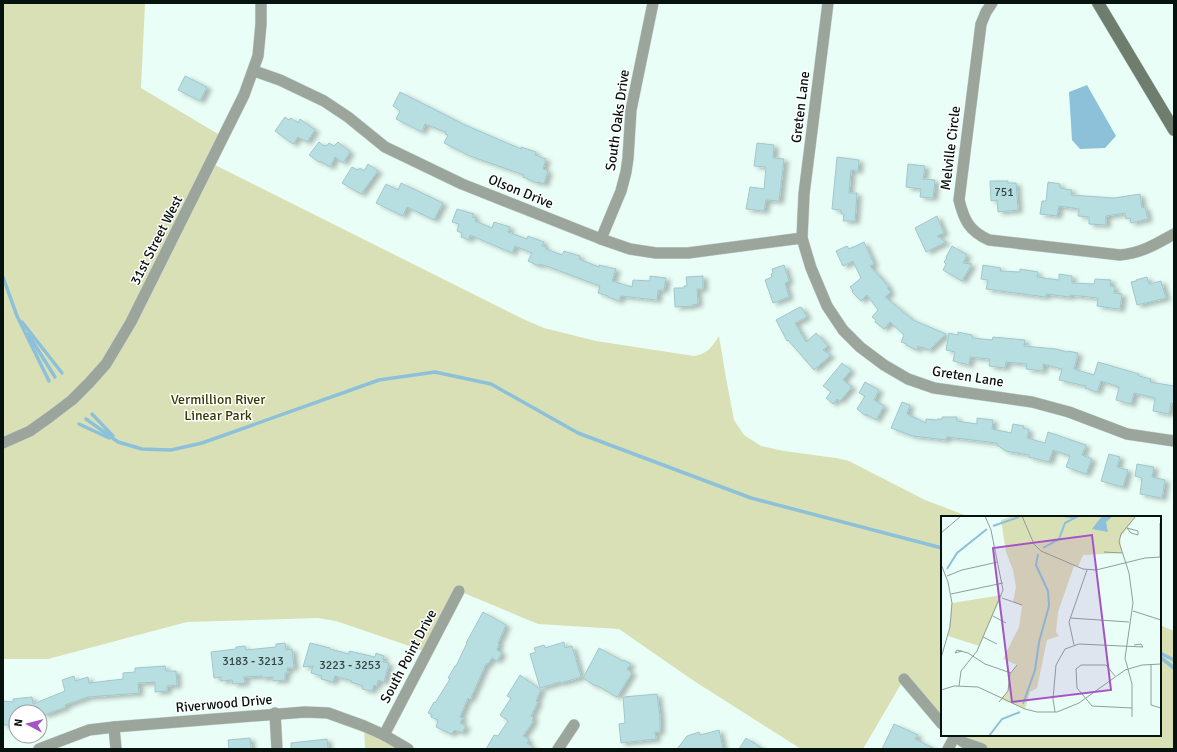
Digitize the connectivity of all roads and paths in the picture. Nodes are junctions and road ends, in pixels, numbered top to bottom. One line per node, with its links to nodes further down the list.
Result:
1 (261, 3): 6 (street, 31st Street West)
2 (653, 3): 10 (street, South Oaks Drive)
3 (828, 3): 9 (street, Greten Lane)
4 (992, 3): 8 (street, Melville Circle)
5 (1098, 3): 7 (street)
6 (254, 71): 10 (street, Olson Drive); 12 (street, 31st Street West)
7 (1174, 130)
8 (1174, 234)
9 (802, 238): 10 (street, Olson Drive); 11 (street, Greten Lane)
10 (601, 239)
11 (1174, 441)
12 (3, 443)
13 (459, 591): 19 (street, South Point Drive)
14 (904, 679): 16 (street)
15 (275, 713): 18 (street, Riverwood Drive); 19 (street, Riverwood Drive); 23 (street)
16 (941, 723)
17 (574, 725): 25 (street)
18 (114, 727): 21 (street, Riverwood Drive); 22 (street)
19 (384, 735): 24 (street, Riverwood Drive)
20 (954, 736): 26 (street); 27 (street)
21 (39, 749)
22 (116, 749)
23 (277, 749)
24 (408, 749)
25 (558, 749)
26 (948, 749)
27 (982, 749)

